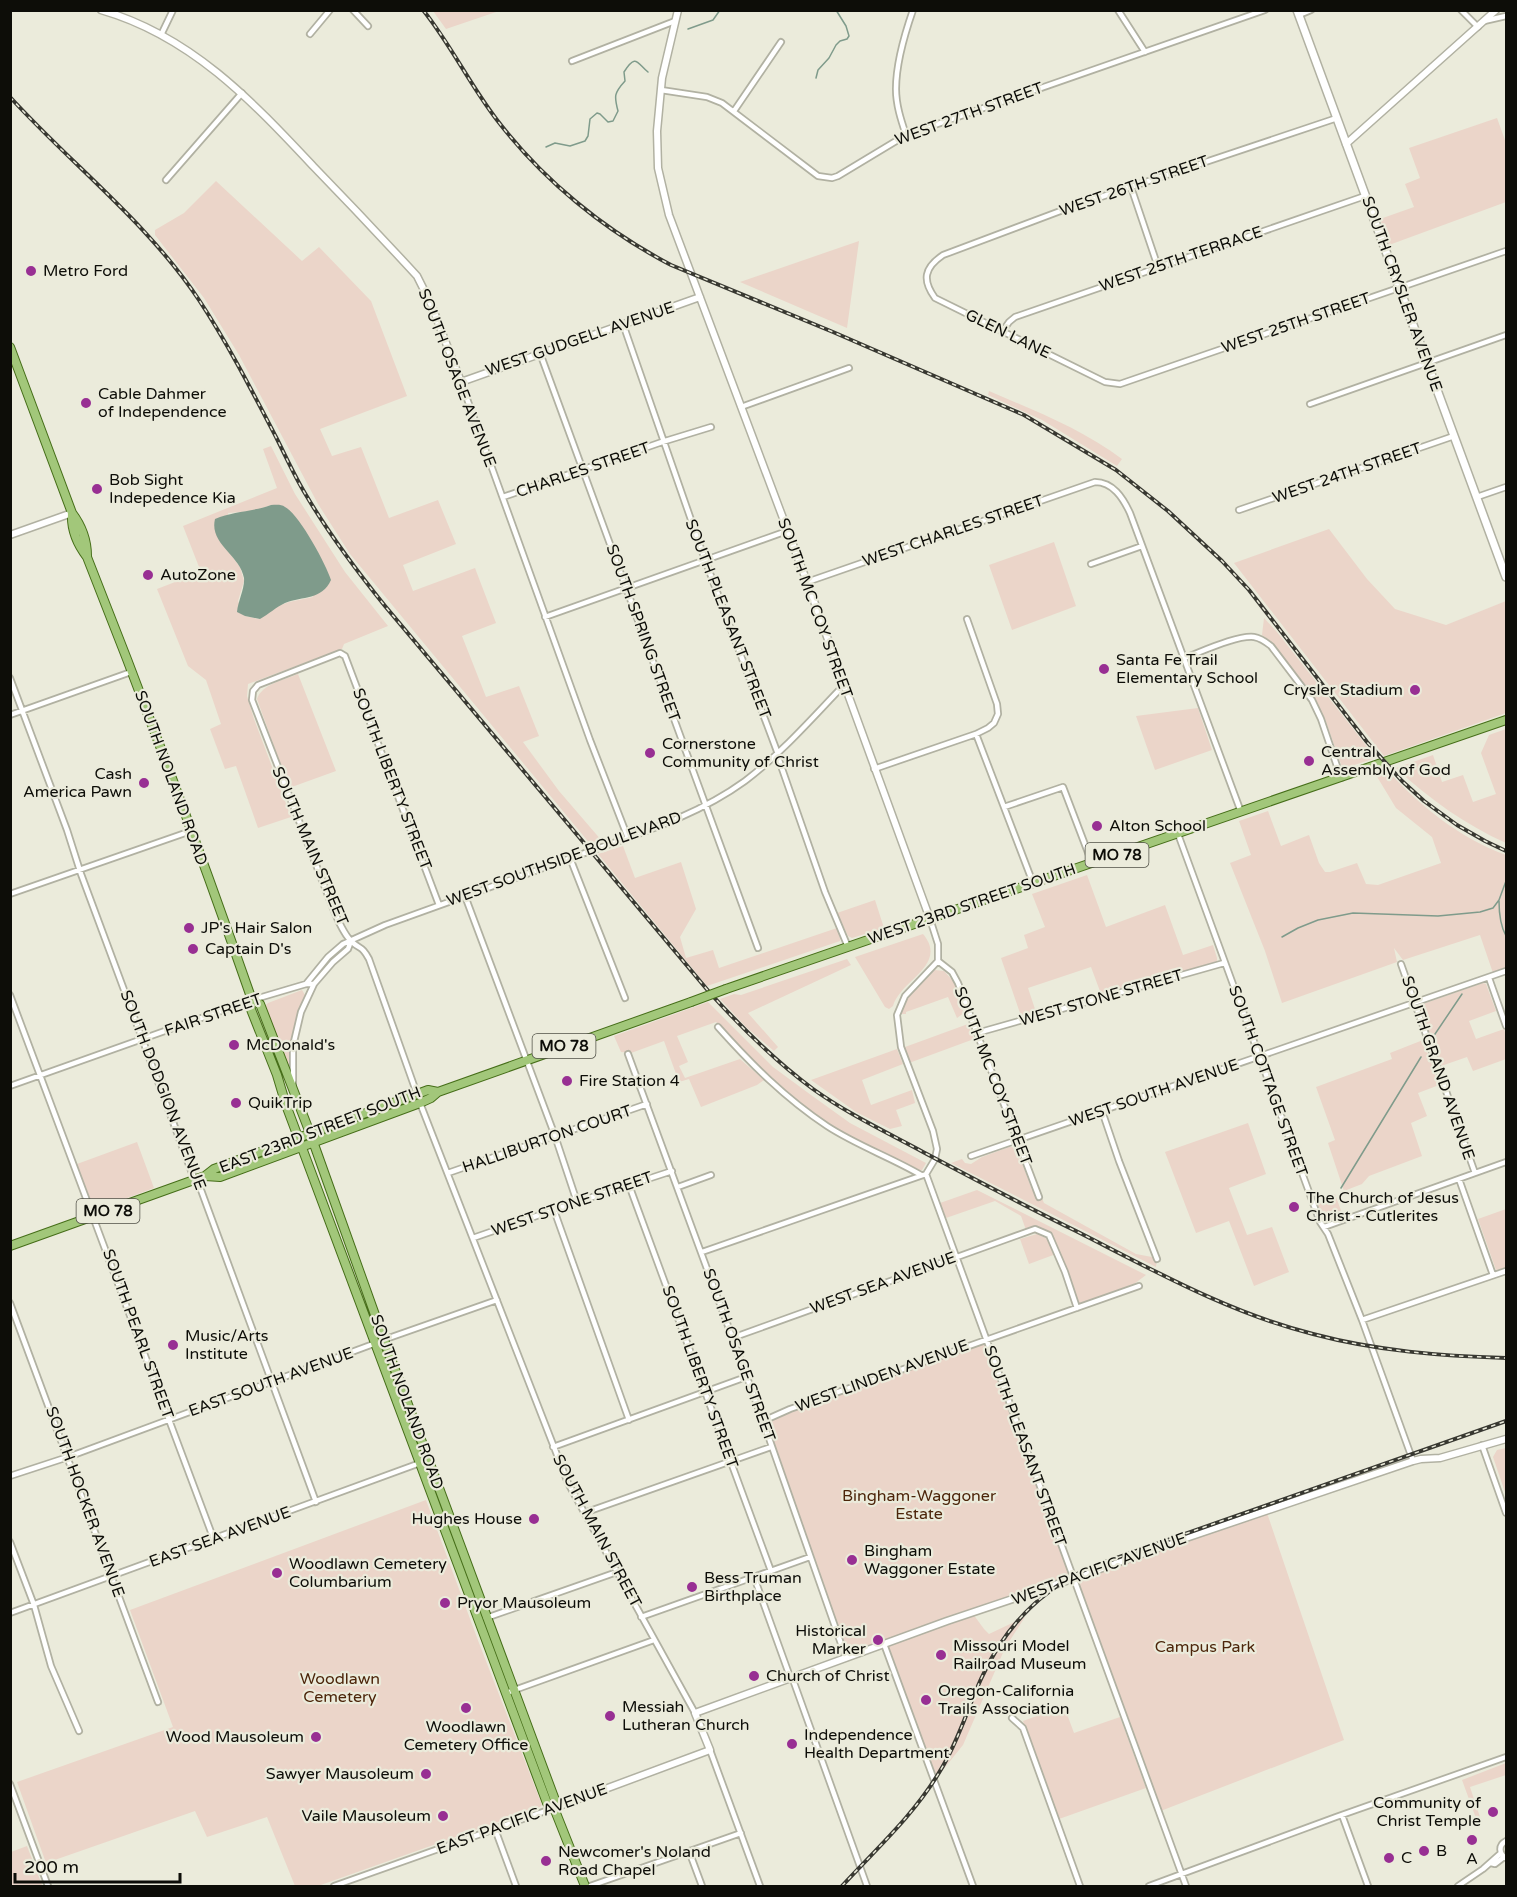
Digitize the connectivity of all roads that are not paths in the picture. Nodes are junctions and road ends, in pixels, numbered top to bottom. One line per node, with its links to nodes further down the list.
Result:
1 (101, 10): 19 (street, SOUTH OSAGE AVENUE)
2 (173, 10): 19 (street)
3 (330, 10): 18 (street)
4 (353, 10): 16 (street)
5 (678, 10): 14 (street, SOUTH MC COY STREET)
6 (913, 10): 27 (street)
7 (1118, 10): 21 (street)
8 (1265, 10): 21 (street, WEST 27TH STREET)
9 (1311, 10): 12 (street)
10 (1461, 10): 17 (street)
11 (1496, 10): 15 (street)
12 (1298, 13): 26 (main road, SOUTH CRYSLER AVENUE)
13 (1506, 16): 15 (street)
14 (676, 21): 22 (street); 23 (street, SOUTH MC COY STREET)
15 (1484, 21): 17 (street)
16 (368, 26)
17 (1478, 27): 28 (street)
18 (309, 34)
19 (161, 35): 24 (street, SOUTH OSAGE AVENUE)
20 (782, 42): 25 (street)
21 (1145, 52): 27 (street, WEST 27TH STREET)
22 (572, 61)
23 (661, 90): 25 (street, WEST 27TH STREET); 36 (street, SOUTH MC COY STREET)
24 (242, 93): 29 (street); 44 (street, SOUTH OSAGE AVENUE)
25 (734, 111): 27 (street, WEST 27TH STREET)
26 (1337, 118): 28 (main road, SOUTH CRYSLER AVENUE); 30 (street, WEST 26TH STREET)
27 (906, 135)
28 (1346, 144): 31 (main road, SOUTH CRYSLER AVENUE)
29 (166, 180)
30 (1131, 187): 33 (street, WEST 26TH STREET); 34 (street)
31 (1366, 196): 34 (street, WEST 25TH TERRACE); 35 (main road, SOUTH CRYSLER AVENUE)
32 (1506, 251): 35 (street, WEST 25TH STREET)
33 (934, 261): 38 (street, GLEN LANE)
34 (1158, 267): 38 (street, WEST 25TH TERRACE)
35 (1400, 287): 42 (main road, SOUTH CRYSLER AVENUE); 45 (street, WEST 25TH STREET)
36 (700, 297): 37 (street, WEST GUDGELL AVENUE); 47 (street, SOUTH MC COY STREET)
37 (623, 324): 41 (street, WEST GUDGELL AVENUE); 50 (street, SOUTH PLEASANT STREET)
38 (1002, 332): 45 (street, GLEN LANE)
39 (1506, 335): 42 (street)
40 (10, 347): 56 (main road, SOUTH NOLAND ROAD)
41 (540, 353): 44 (street, WEST GUDGELL AVENUE); 51 (street, SOUTH SPRING STREET)
42 (1427, 362): 46 (street); 49 (main road, SOUTH CRYSLER AVENUE)
43 (849, 368): 47 (street)
44 (461, 382): 53 (street, SOUTH OSAGE AVENUE)
45 (1120, 384)
46 (1310, 404)
47 (741, 407): 57 (street, SOUTH MC COY STREET)
48 (711, 427): 50 (street)
49 (1454, 436): 54 (main road, SOUTH CRYSLER AVENUE); 55 (street, WEST 24TH STREET)
50 (662, 442): 51 (street, CHARLES STREET); 60 (street, SOUTH PLEASANT STREET)
51 (583, 470): 53 (street, CHARLES STREET); 64 (street, SOUTH SPRING STREET)
52 (1506, 487): 54 (street)
53 (503, 497): 65 (street, SOUTH OSAGE AVENUE)
54 (1477, 497): 62 (main road, SOUTH CRYSLER AVENUE)
55 (1239, 510)
56 (72, 513): 58 (street); 69 (main road, SOUTH NOLAND ROAD)
57 (787, 531): 60 (street); 63 (street, SOUTH MC COY STREET)
58 (10, 535)
59 (1142, 546): 61 (street); 63 (street, WEST CHARLES STREET); 68 (street)
60 (705, 560): 64 (street); 76 (street, SOUTH PLEASANT STREET)
61 (1091, 564)
62 (1506, 577)
63 (807, 582): 71 (street, SOUTH MC COY STREET)
64 (626, 587): 65 (street); 79 (street, SOUTH SPRING STREET)
65 (545, 617): 84 (street, SOUTH OSAGE AVENUE)
66 (967, 618): 75 (street)
67 (343, 654): 91 (street, SOUTH LIBERTY STREET); 93 (street, SOUTH MAIN STREET)
68 (1184, 658): 78 (street); 81 (street)
69 (131, 672): 72 (street); 82 (main road, SOUTH NOLAND ROAD)
70 (10, 678): 72 (street, SOUTH DODGION AVENUE)
71 (844, 685): 76 (street, WEST SOUTHSIDE BOULEVARD); 77 (street, SOUTH MC COY STREET)
72 (23, 711): 73 (street); 87 (street, SOUTH DODGION AVENUE)
73 (10, 715)
74 (1506, 720): 78 (main road, WEST 23RD STREET SOUTH / MO 78)
75 (976, 734): 77 (street); 80 (street)
76 (778, 754): 79 (street, WEST SOUTHSIDE BOULEVARD); 94 (street, SOUTH PLEASANT STREET)
77 (874, 769): 92 (street, SOUTH MC COY STREET)
78 (1341, 778): 81 (main road, WEST 23RD STREET SOUTH / MO 78)
79 (706, 805): 84 (street, WEST SOUTHSIDE BOULEVARD); 95 (street, SOUTH SPRING STREET)
80 (1004, 807): 86 (street); 88 (street)
81 (1241, 813): 83 (main road, WEST 23RD STREET SOUTH / MO 78)
82 (191, 831): 87 (street); 105 (main road, SOUTH NOLAND ROAD)
83 (1178, 834): 86 (main road, WEST 23RD STREET SOUTH / MO 78); 97 (street, SOUTH COTTAGE STREET)
84 (628, 838): 85 (street, WEST SOUTHSIDE BOULEVARD, bridge)
85 (570, 858): 90 (street, WEST SOUTHSIDE BOULEVARD); 104 (street)
86 (1092, 863): 88 (main road, WEST 23RD STREET SOUTH / MO 78)
87 (80, 870): 89 (street); 110 (street, SOUTH DODGION AVENUE)
88 (1033, 884): 92 (main road, WEST 23RD STREET SOUTH / MO 78)
89 (10, 894)
90 (465, 896): 91 (street, WEST SOUTHSIDE BOULEVARD); 113 (street)
91 (439, 905): 93 (street, WEST SOUTHSIDE BOULEVARD)
92 (930, 919): 94 (main road, WEST 23RD STREET SOUTH / MO 78); 96 (street)
93 (351, 941): 101 (street); 102 (street); 118 (street, SOUTH MAIN STREET)
94 (848, 946): 113 (main road, WEST 23RD STREET SOUTH / MO 78, bridge)
95 (758, 948)
96 (938, 961): 109 (street, SOUTH MC COY STREET); 133 (street)
97 (1224, 963): 109 (street, WEST STONE STREET); 112 (street, SOUTH COTTAGE STREET)
98 (1401, 964): 106 (street, SOUTH GRAND AVENUE)
99 (1506, 971): 100 (street, WEST SOUTH AVENUE)
100 (1489, 978): 106 (street, WEST SOUTH AVENUE); 107 (street)
101 (306, 984): 102 (street, FAIR STREET); 105 (street, FAIR STREET)
102 (314, 984): 116 (street)
103 (10, 995): 114 (street, SOUTH PEARL STREET)
104 (625, 998)
105 (252, 1000): 110 (street, FAIR STREET); 116 (main road, SOUTH NOLAND ROAD); 124 (main road, SOUTH NOLAND ROAD)
106 (1415, 1002): 112 (street, WEST SOUTH AVENUE); 132 (street, SOUTH GRAND AVENUE)
107 (1506, 1026)
108 (718, 1027): 133 (street)
109 (977, 1033): 125 (street, SOUTH MC COY STREET)
110 (143, 1040): 114 (street, FAIR STREET); 136 (street, SOUTH DODGION AVENUE)
111 (628, 1054): 120 (street, SOUTH OSAGE STREET)
112 (1258, 1057): 121 (street, WEST SOUTH AVENUE); 144 (street, SOUTH COTTAGE STREET)
113 (526, 1060): 117 (main road, WEST 23RD STREET SOUTH / MO 78); 123 (street)
114 (41, 1076): 115 (street, FAIR STREET); 143 (street, SOUTH PEARL STREET)
115 (10, 1086)
116 (293, 1090): 122 (main road, SOUTH NOLAND ROAD)
117 (438, 1092): 118 (main road, EAST 23RD STREET SOUTH / MO 78); 119 (main road, EAST 23RD STREET SOUTH / MO 78)
118 (417, 1094): 122 (main road, EAST 23RD STREET SOUTH / MO 78)
119 (420, 1103): 126 (main road, EAST 23RD STREET SOUTH / MO 78); 131 (street, SOUTH MAIN STREET)
120 (647, 1104): 123 (street, HALLIBURTON COURT); 130 (street, SOUTH OSAGE STREET)
121 (1101, 1111): 125 (street, WEST SOUTH AVENUE); 149 (street)
122 (310, 1133): 124 (main road, EAST 23RD STREET SOUTH / MO 78); 126 (main road, SOUTH NOLAND ROAD)
123 (555, 1136): 131 (street, HALLIBURTON COURT); 141 (street)
124 (299, 1137): 127 (main road, SOUTH NOLAND ROAD); 135 (main road, EAST 23RD STREET SOUTH / MO 78)
125 (1017, 1141): 128 (street, WEST SOUTH AVENUE); 140 (street, SOUTH MC COY STREET)
126 (312, 1143): 127 (main road, EAST 23RD STREET SOUTH / MO 78); 159 (main road, SOUTH NOLAND ROAD)
127 (302, 1146): 135 (main road, EAST 23RD STREET SOUTH / MO 78); 159 (main road, SOUTH NOLAND ROAD)
128 (971, 1156)
129 (1506, 1162): 132 (street)
130 (672, 1171): 138 (street, WEST STONE STREET); 139 (street, SOUTH OSAGE STREET)
131 (448, 1173): 145 (street, SOUTH MAIN STREET)
132 (1475, 1173): 137 (street)
133 (923, 1174): 147 (street); 148 (street, SOUTH PLEASANT STREET)
134 (711, 1175): 139 (street, WEST STONE STREET)
135 (205, 1176): 136 (main road, EAST 23RD STREET SOUTH / MO 78)
136 (195, 1179): 143 (main road, EAST 23RD STREET SOUTH / MO 78); 161 (street, SOUTH DODGION AVENUE)
137 (1459, 1179): 144 (street); 151 (street, SOUTH GRAND AVENUE)
138 (629, 1185): 141 (street, WEST STONE STREET); 162 (street, SOUTH LIBERTY STREET)
139 (678, 1187): 147 (street, SOUTH OSAGE STREET)
140 (1039, 1197)
141 (577, 1202): 142 (street, WEST STONE STREET)
142 (554, 1210): 145 (street, WEST STONE STREET); 164 (street)
143 (94, 1216): 146 (main road, EAST 23RD STREET SOUTH / MO 78); 163 (street, SOUTH PEARL STREET)
144 (1324, 1227): 156 (street, SOUTH COTTAGE STREET)
145 (473, 1238): 153 (street, SOUTH MAIN STREET)
146 (10, 1246)
147 (702, 1252): 157 (street, SOUTH OSAGE STREET)
148 (957, 1257): 155 (street, WEST SEA AVENUE); 157 (street, WEST SEA AVENUE); 158 (street, SOUTH PLEASANT STREET)
149 (1157, 1259)
150 (1506, 1270): 151 (street)
151 (1493, 1275): 156 (street)
152 (1139, 1286): 155 (street, WEST LINDEN AVENUE)
153 (497, 1299): 159 (street, EAST SOUTH AVENUE); 168 (street, SOUTH MAIN STREET)
154 (10, 1303): 170 (street, SOUTH HOCKER AVENUE)
155 (1077, 1308): 158 (street, WEST LINDEN AVENUE)
156 (1362, 1320): 173 (street, SOUTH COTTAGE STREET)
157 (732, 1338): 160 (street, SOUTH OSAGE STREET)
158 (987, 1339): 165 (street, WEST LINDEN AVENUE); 185 (street, SOUTH PLEASANT STREET)
159 (380, 1341): 161 (street, EAST SOUTH AVENUE); 171 (main road, SOUTH NOLAND ROAD)
160 (746, 1377): 162 (street); 165 (street, SOUTH OSAGE STREET)
161 (272, 1382): 163 (street, EAST SOUTH AVENUE); 175 (street, SOUTH DODGION AVENUE)
162 (706, 1392): 164 (street); 172 (street, SOUTH LIBERTY STREET)
163 (170, 1419): 170 (street, EAST SOUTH AVENUE); 178 (street, SOUTH PEARL STREET)
164 (629, 1420): 168 (street)
165 (763, 1421): 169 (street, SOUTH OSAGE STREET)
166 (1506, 1439): 167 (street, WEST PACIFIC AVENUE)
167 (1482, 1445): 173 (street, WEST PACIFIC AVENUE); 177 (street)
168 (553, 1447): 176 (street, SOUTH MAIN STREET)
169 (771, 1447): 172 (street); 180 (street, SOUTH OSAGE STREET)
170 (68, 1457): 174 (street, EAST SOUTH AVENUE); 183 (street, SOUTH HOCKER AVENUE)
171 (425, 1461): 175 (street, EAST SEA AVENUE); 189 (main road, SOUTH NOLAND ROAD)
172 (731, 1461): 176 (street); 181 (street, SOUTH LIBERTY STREET)
173 (1413, 1461): 185 (street, WEST PACIFIC AVENUE)
174 (10, 1476)
175 (316, 1502): 178 (street, EAST SEA AVENUE)
176 (584, 1513): 182 (street, SOUTH MAIN STREET)
177 (1506, 1513)
178 (214, 1540): 183 (street, EAST SEA AVENUE)
179 (10, 1542): 186 (street)
180 (810, 1557): 181 (street); 192 (street, SOUTH OSAGE STREET)
181 (771, 1571): 184 (street)
182 (617, 1572): 188 (street, SOUTH MAIN STREET); 189 (street)
183 (112, 1576): 186 (street, EAST SEA AVENUE); 196 (street, SOUTH HOCKER AVENUE)
184 (754, 1577): 188 (street); 193 (street)
185 (1072, 1579): 191 (street, WEST PACIFIC AVENUE); 210 (street, SOUTH PLEASANT STREET)
186 (34, 1605): 187 (street, EAST SEA AVENUE); 199 (street)
187 (10, 1613)
188 (641, 1617): 190 (street, SOUTH MAIN STREET)
189 (484, 1619): 194 (main road, SOUTH NOLAND ROAD); 195 (main road, SOUTH NOLAND ROAD)
190 (654, 1640): 194 (street); 197 (street, SOUTH MAIN STREET)
191 (884, 1644): 192 (street, WEST PACIFIC AVENUE); 220 (street)
192 (846, 1658): 193 (street, WEST PACIFIC AVENUE)
193 (792, 1677): 197 (street, WEST PACIFIC AVENUE); 211 (street)
194 (514, 1689): 195 (street); 203 (main road, SOUTH NOLAND ROAD)
195 (506, 1693): 203 (main road, SOUTH NOLAND ROAD)
196 (158, 1702)
197 (695, 1713): 200 (street, SOUTH MAIN STREET)
198 (1012, 1718): 221 (street)
199 (80, 1731)
200 (710, 1750): 203 (street, EAST PACIFIC AVENUE); 206 (street, SOUTH MAIN STREET)
201 (1506, 1757): 204 (street)
202 (10, 1784): 213 (street)
203 (554, 1808): 205 (street, EAST PACIFIC AVENUE); 216 (main road, SOUTH NOLAND ROAD)
204 (1342, 1815): 210 (street); 224 (street)
205 (495, 1829): 214 (street, EAST PACIFIC AVENUE); 215 (street)
206 (741, 1833): 208 (street); 219 (street, SOUTH MAIN STREET)
207 (1506, 1841): 209 (street)
208 (688, 1851): 217 (street); 218 (street)
209 (1504, 1856): 225 (street)
210 (1181, 1875): 222 (street); 223 (street, SOUTH PLEASANT STREET)
211 (866, 1885): 212 (street)
212 (860, 1886)
213 (48, 1887)
214 (334, 1887)
215 (516, 1887)
216 (585, 1887)
217 (590, 1887)
218 (702, 1887)
219 (760, 1887)
220 (973, 1887)
221 (1080, 1887)
222 (1149, 1887)
223 (1186, 1887)
224 (1368, 1887)
225 (1458, 1887)

